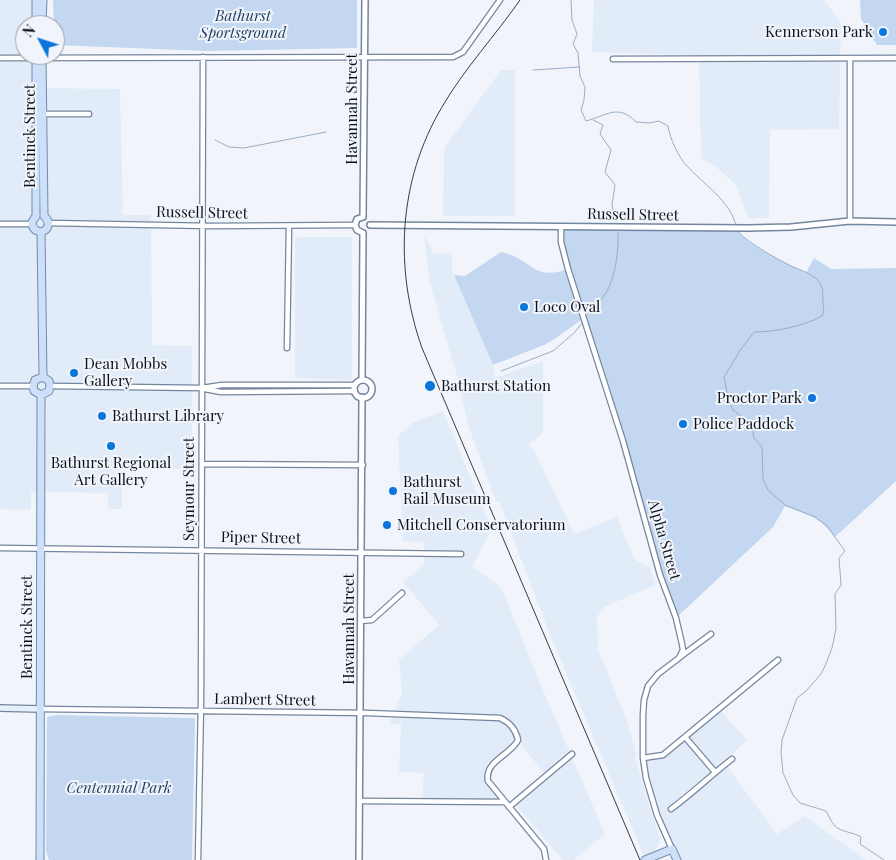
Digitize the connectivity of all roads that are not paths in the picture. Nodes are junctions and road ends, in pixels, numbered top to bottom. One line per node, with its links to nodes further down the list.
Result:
1 (36, 0): 5 (main road)
2 (43, 0): 6 (main road)
3 (365, 0): 9 (street, Havannah Street)
4 (500, 0): 9 (street)
5 (36, 15)
6 (42, 15)
7 (65, 57): 8 (street)
8 (203, 57): 9 (street); 27 (street, Seymour Street)
9 (365, 57): 19 (street, Havannah Street)
10 (0, 58): 11 (street)
11 (15, 58)
12 (896, 58): 14 (street)
13 (613, 59): 14 (street)
14 (850, 59): 21 (street)
15 (39, 65): 20 (main road, Bentinck Street)
16 (40, 65): 17 (main road, Bentinck Street)
17 (44, 114): 18 (street); 20 (main road, Bentinck Street)
18 (89, 114)
19 (363, 217): 25 (street); 26 (street)
20 (43, 219): 24 (main road); 27 (street, Russell Street); 30 (main road)
21 (850, 221): 22 (street, Russell Street); 29 (street, Russell Street)
22 (896, 222)
23 (0, 224): 24 (street)
24 (32, 224): 30 (main road)
25 (355, 225): 28 (street, Russell Street); 31 (street)
26 (370, 225): 29 (street, Russell Street); 31 (street)
27 (202, 226): 28 (street, Russell Street); 40 (street, Seymour Street)
28 (289, 226): 32 (street)
29 (561, 227): 56 (street, Alpha Street)
30 (41, 232): 33 (main road)
31 (363, 233): 34 (street)
32 (287, 348)
33 (43, 377): 38 (main road); 39 (main road)
34 (362, 380): 41 (street); 45 (street)
35 (250, 385): 36 (street); 40 (street); 42 (street)
36 (313, 385): 41 (street); 43 (street)
37 (0, 386): 38 (street)
38 (33, 386): 44 (main road)
39 (50, 386): 40 (street); 44 (main road)
40 (202, 388): 42 (street); 46 (street, Seymour Street)
41 (355, 388): 43 (street); 45 (street)
42 (250, 392): 43 (street)
43 (312, 392)
44 (41, 395): 49 (main road, Bentinck Street)
45 (362, 397): 47 (street, Havannah Street)
46 (202, 464): 47 (street); 50 (street, Seymour Street)
47 (363, 465): 51 (street, Havannah Street)
48 (0, 548): 49 (street, Piper Street)
49 (41, 548): 50 (street, Piper Street); 59 (main road, Bentinck Street)
50 (201, 550): 51 (street, Piper Street); 60 (street, Seymour Street)
51 (362, 552): 52 (street, Piper Street); 54 (street, Havannah Street)
52 (461, 554)
53 (402, 593): 54 (street)
54 (361, 622): 61 (street, Havannah Street)
55 (711, 634): 56 (street)
56 (679, 658): 64 (street)
57 (778, 660): 62 (street)
58 (0, 708): 59 (main road, Lambert Street)
59 (40, 709): 60 (street, Lambert Street); 72 (main road, Bentinck Street)
60 (201, 711): 61 (street, Lambert Street); 73 (street, Seymour Street)
61 (361, 714): 67 (street, Havannah Street); 68 (street, Lambert Street)
62 (685, 737): 64 (street); 66 (street)
63 (572, 754): 69 (street)
64 (643, 758): 71 (street)
65 (732, 759): 66 (street)
66 (715, 772): 70 (street)
67 (360, 801): 68 (street); 74 (street, Havannah Street)
68 (505, 802): 69 (street)
69 (509, 807): 75 (street)
70 (671, 809)
71 (672, 849): 76 (main road); 77 (main road)
72 (40, 860)
73 (198, 860)
74 (359, 860)
75 (546, 860)
76 (645, 860)
77 (676, 860)

